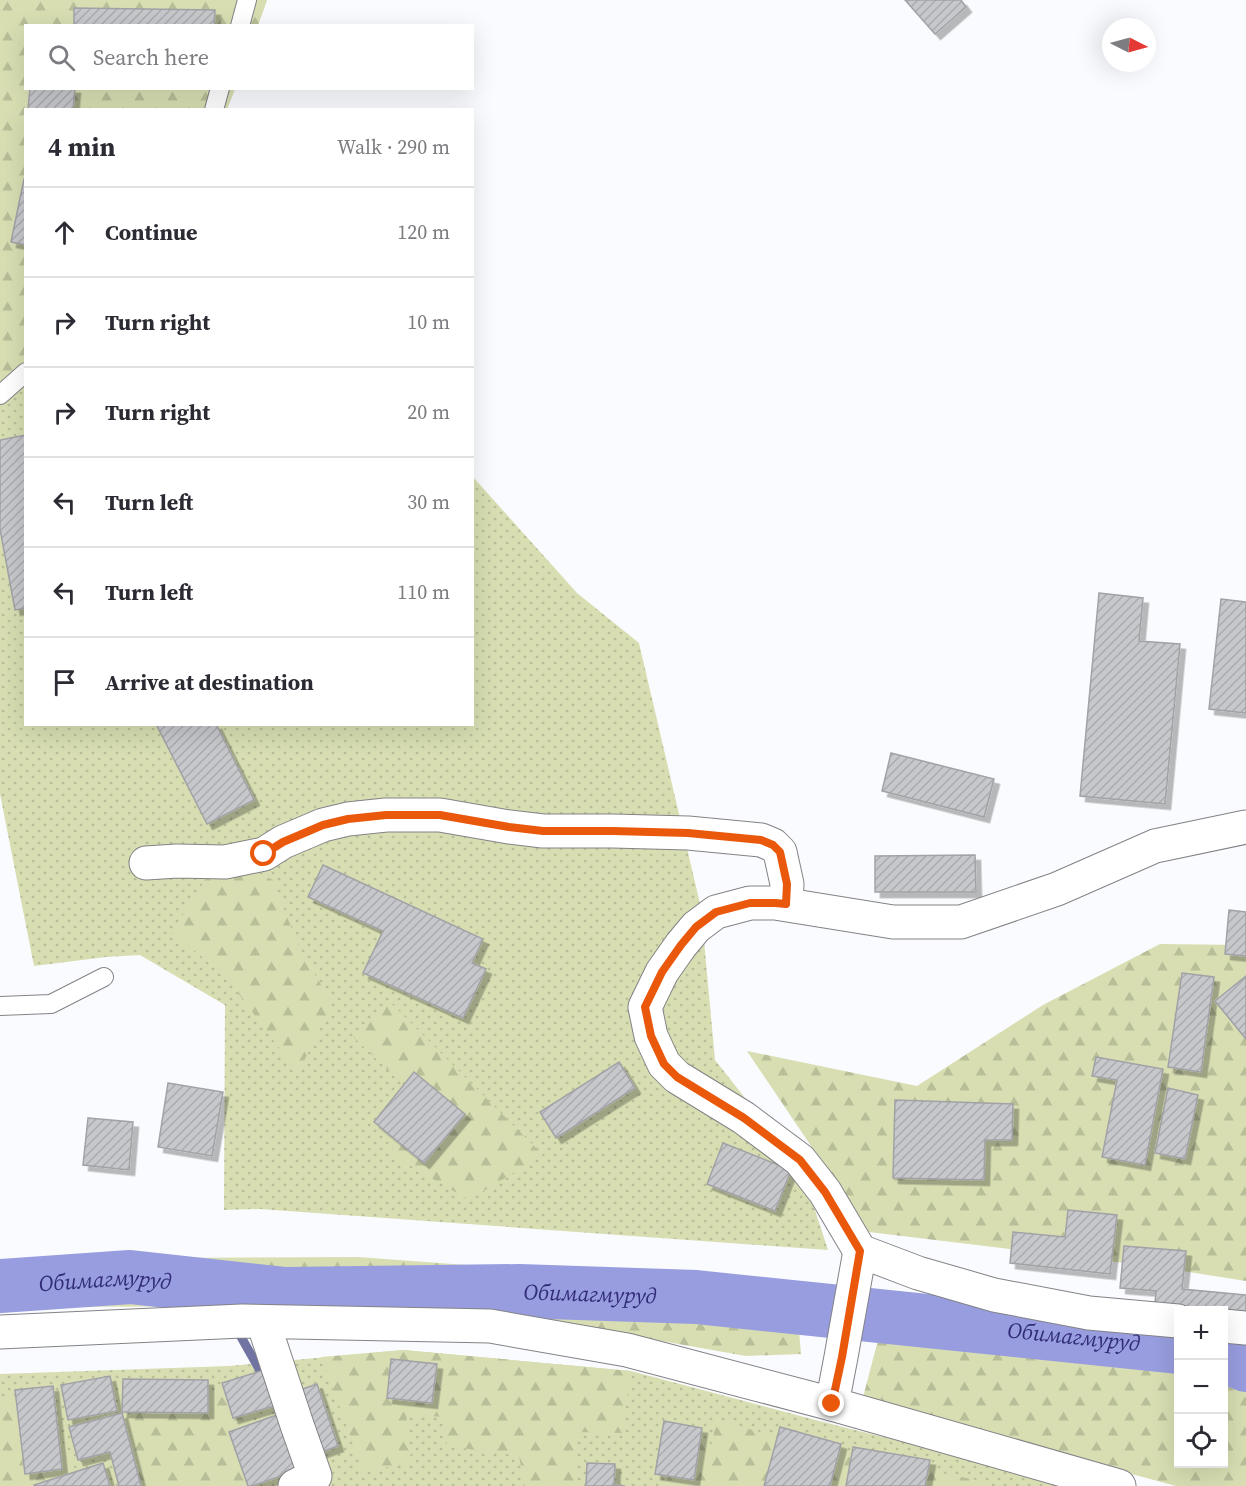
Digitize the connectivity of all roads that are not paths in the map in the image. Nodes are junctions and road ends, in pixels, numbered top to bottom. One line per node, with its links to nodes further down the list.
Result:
1 (247, 0): 2 (lane)
2 (241, 24)
3 (219, 90): 4 (lane)
4 (215, 108)
5 (24, 374): 6 (lane)
6 (0, 395)
7 (1246, 827): 9 (street)
8 (146, 863): 9 (street)
9 (786, 904): 12 (street)
10 (104, 976): 11 (lane)
11 (0, 1006)
12 (859, 1260): 14 (street); 18 (street)
13 (252, 1321): 17 (street); 18 (street); 19 (street)
14 (1174, 1322)
15 (1228, 1326): 16 (street)
16 (1246, 1328)
17 (0, 1332)
18 (832, 1404): 20 (street)
19 (310, 1483)
20 (1119, 1486)

